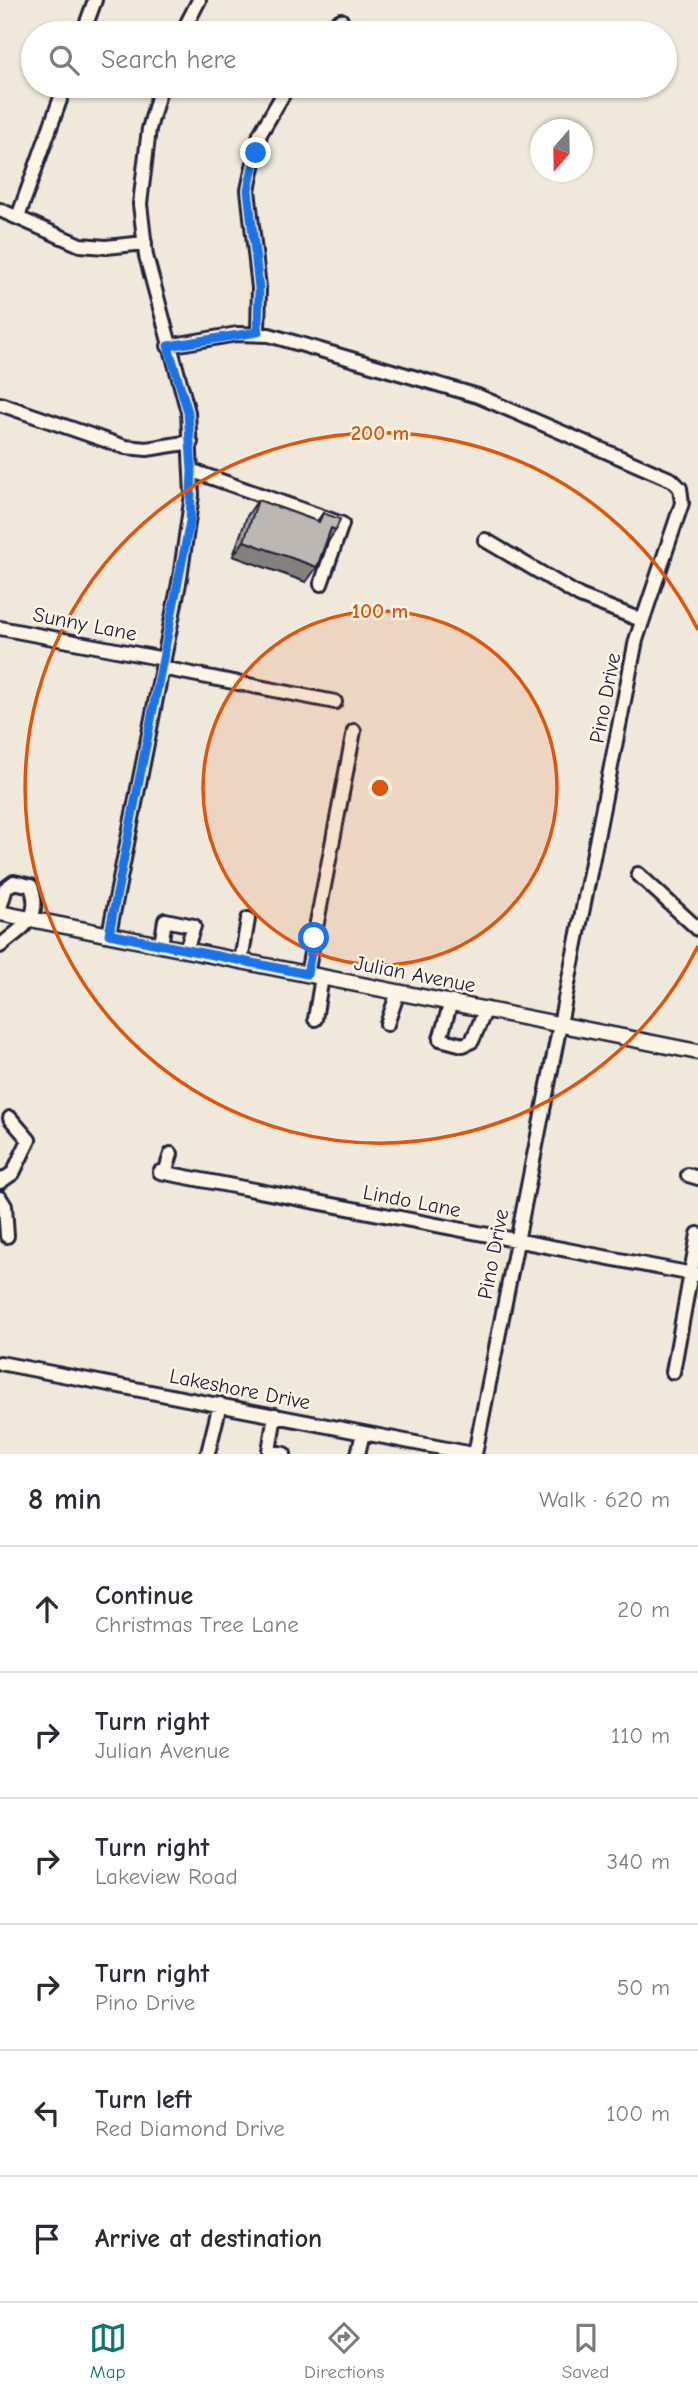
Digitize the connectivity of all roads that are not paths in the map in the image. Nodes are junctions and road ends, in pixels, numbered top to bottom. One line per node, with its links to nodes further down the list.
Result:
1 (95, 0): 3 (street)
2 (199, 0): 4 (street)
3 (87, 21)
4 (188, 21)
5 (61, 98): 9 (street)
6 (158, 98): 10 (street)
7 (281, 98): 11 (street)
8 (0, 210): 9 (street)
9 (19, 217): 10 (street)
10 (145, 243): 12 (street)
11 (258, 332): 12 (street, Pino Drive); 18 (street, Pino Drive)
12 (168, 346): 14 (street)
13 (0, 404): 14 (street)
14 (191, 442): 15 (street)
15 (192, 471): 17 (street); 20 (street)
16 (485, 540): 18 (street)
17 (321, 584)
18 (641, 620): 38 (street, Pino Drive)
19 (0, 628): 20 (street, Sunny Lane)
20 (163, 664): 21 (street, Sunny Lane); 28 (street)
21 (335, 702)
22 (354, 732): 33 (street)
23 (638, 874): 27 (street)
24 (0, 911): 25 (main road, Julian Avenue); 25 (street)
25 (33, 919): 28 (main road, Julian Avenue); 30 (street)
26 (248, 919): 32 (street)
27 (698, 929)
28 (109, 934): 29 (main road, Julian Avenue)
29 (160, 945): 31 (main road, Julian Avenue); 31 (street)
30 (0, 946)
31 (186, 950): 32 (main road, Julian Avenue)
32 (241, 961): 33 (main road, Julian Avenue)
33 (315, 975): 34 (main road, Julian Avenue); 37 (street)
34 (398, 992): 35 (main road, Julian Avenue); 39 (street)
35 (451, 1002): 36 (main road, Julian Avenue); 36 (street)
36 (486, 1009): 38 (main road, Julian Avenue)
37 (315, 1019)
38 (558, 1023): 40 (main road, Julian Avenue); 47 (street, Pino Drive)
39 (387, 1024)
40 (698, 1052)
41 (10, 1118): 43 (street)
42 (171, 1154): 47 (street, Lindo Lane)
43 (0, 1182)
44 (0, 1198): 46 (street)
45 (698, 1234): 48 (street)
46 (7, 1236)
47 (515, 1240): 48 (street, Lindo Lane); 58 (street, Pino Drive)
48 (695, 1275): 50 (street)
49 (0, 1363): 51 (street, Lakeshore Drive)
50 (673, 1372)
51 (220, 1405): 52 (street, Lakeshore Drive); 55 (street)
52 (275, 1415): 53 (street, Lakeshore Drive); 54 (street)
53 (363, 1433): 57 (street); 58 (street, Lakeshore Drive)
54 (268, 1452): 56 (street)
55 (208, 1453)
56 (284, 1454)
57 (358, 1454)
58 (474, 1454)

